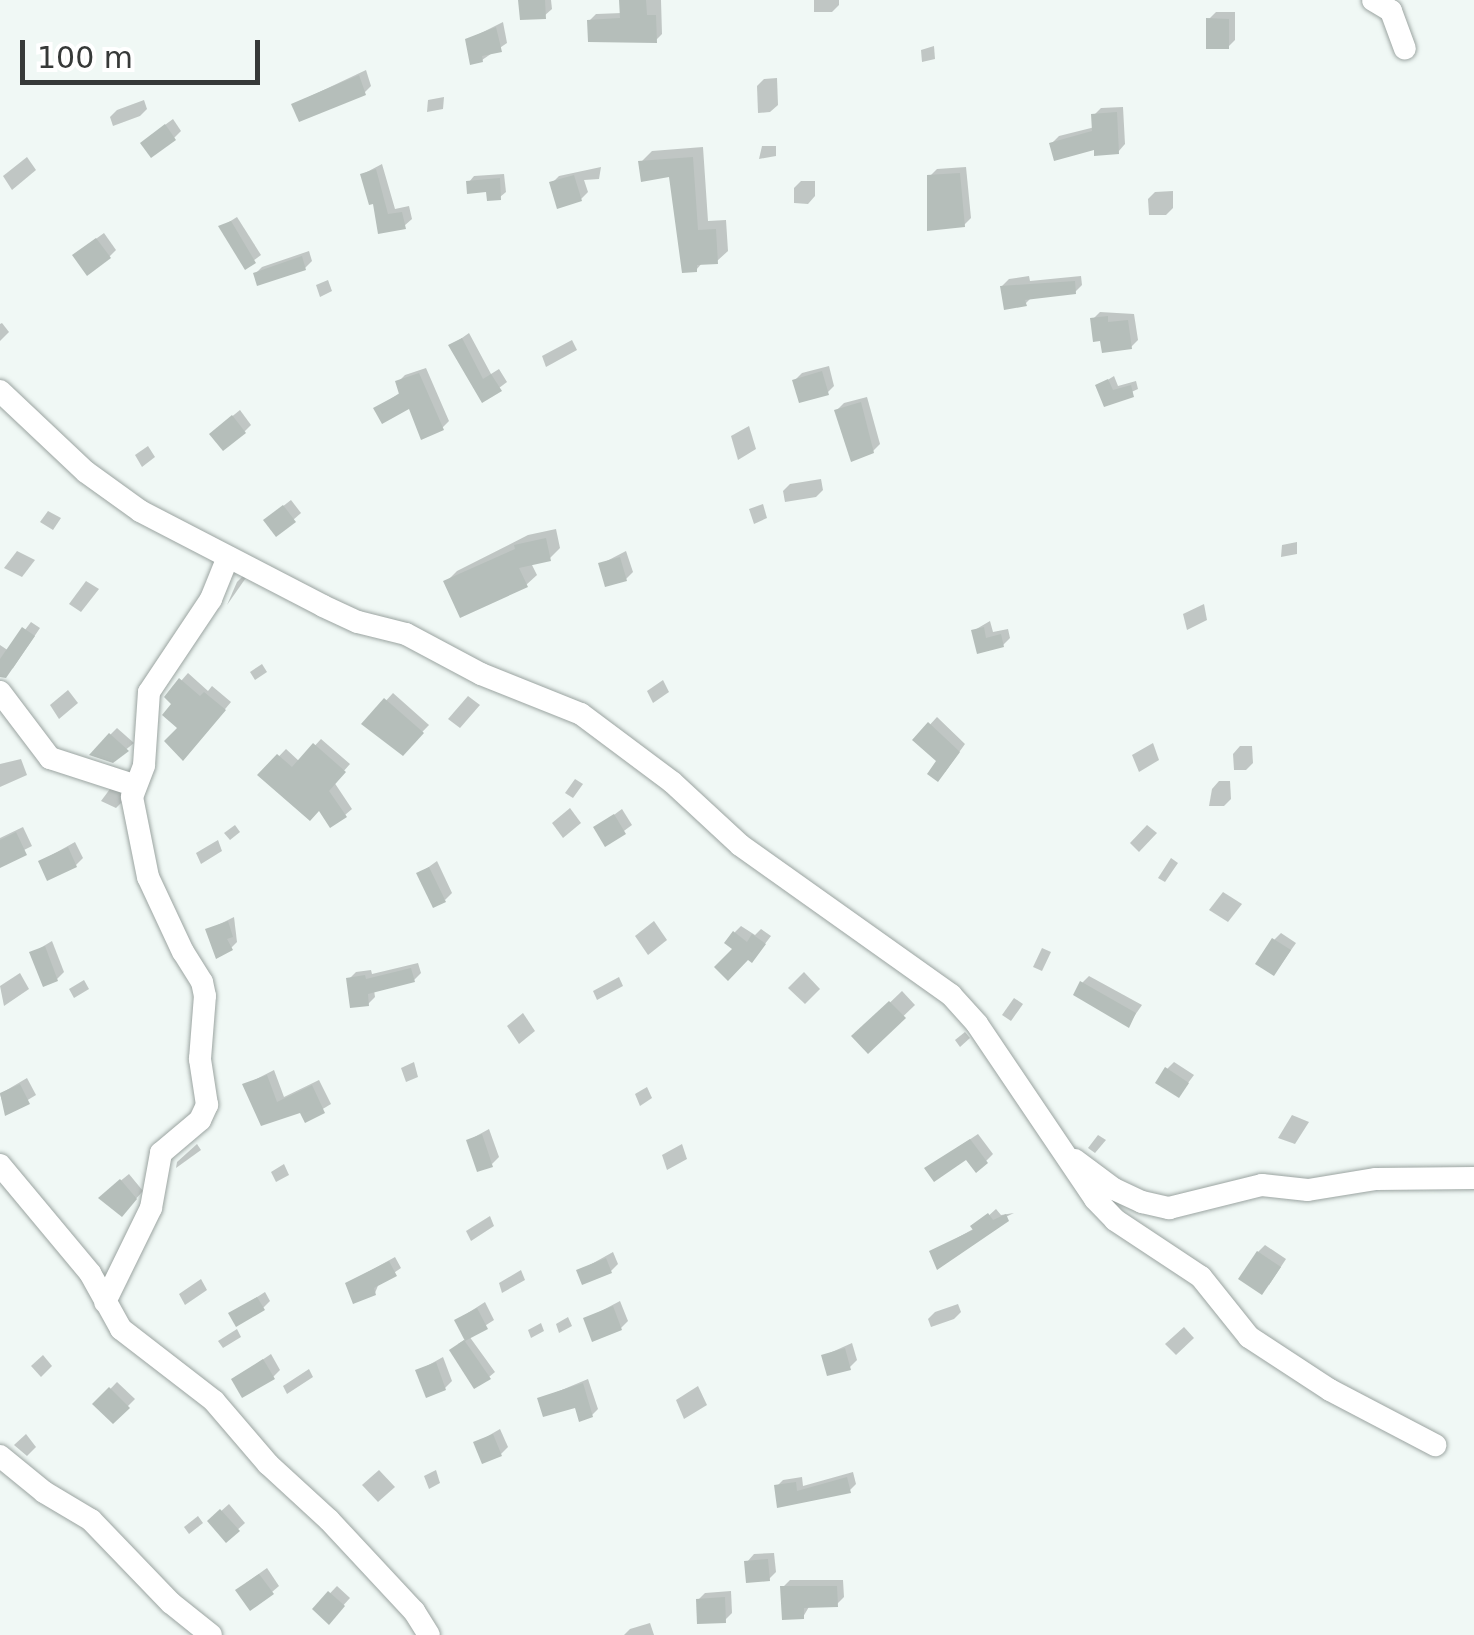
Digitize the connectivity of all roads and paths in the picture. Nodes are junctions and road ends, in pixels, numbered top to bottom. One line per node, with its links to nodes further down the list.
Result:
1 (1373, 0): 2 (street)
2 (1405, 49)
3 (0, 391): 4 (street)
4 (228, 557): 6 (street); 7 (street)
5 (0, 692): 6 (street)
6 (136, 786): 10 (street)
7 (1062, 1156): 9 (street); 11 (street)
8 (0, 1165): 10 (street)
9 (1474, 1178)
10 (105, 1302): 14 (street)
11 (1434, 1445)
12 (0, 1456): 13 (street)
13 (212, 1635)
14 (429, 1635)

